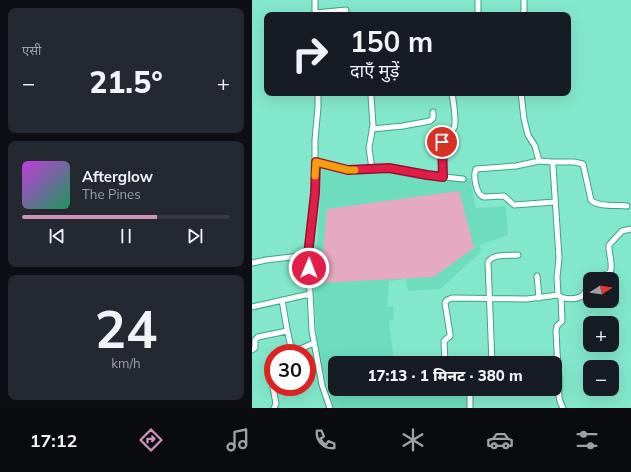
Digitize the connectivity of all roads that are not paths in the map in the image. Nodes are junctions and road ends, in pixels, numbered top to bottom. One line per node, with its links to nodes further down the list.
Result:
1 (315, 0): 5 (street)
2 (478, 0): 7 (street)
3 (524, 0): 8 (street)
4 (346, 10): 6 (street)
5 (315, 12)
6 (330, 12)
7 (478, 12)
8 (524, 12)
9 (318, 96): 15 (street)
10 (371, 96): 14 (street)
11 (452, 96): 19 (street)
12 (522, 96): 16 (street)
13 (433, 112): 14 (street)
14 (372, 129): 18 (street)
15 (316, 162): 18 (street); 24 (street)
16 (539, 162): 17 (street); 21 (street)
17 (552, 162): 21 (street); 22 (street)
18 (372, 169): 19 (street)
19 (443, 177): 20 (street)
20 (463, 179)
21 (555, 202): 31 (street)
22 (627, 206)
23 (631, 229): 27 (street)
24 (308, 255): 26 (street); 29 (street)
25 (518, 256): 34 (street)
26 (252, 263)
27 (610, 272)
28 (537, 276): 32 (street)
29 (310, 294): 33 (street); 37 (street)
30 (583, 295): 31 (street)
31 (559, 296): 32 (street); 43 (street)
32 (539, 298): 34 (street)
33 (282, 300): 35 (street); 36 (street)
34 (490, 300): 41 (street); 42 (street)
35 (252, 307)
36 (287, 331): 38 (street); 40 (street)
37 (314, 342): 39 (street); 48 (street)
38 (290, 344)
39 (310, 344)
40 (252, 350)
41 (444, 356)
42 (492, 356)
43 (556, 356)
44 (275, 396): 47 (street)
45 (470, 396): 49 (street)
46 (558, 396): 50 (street)
47 (274, 408)
48 (330, 408)
49 (470, 408)
50 (563, 408)

